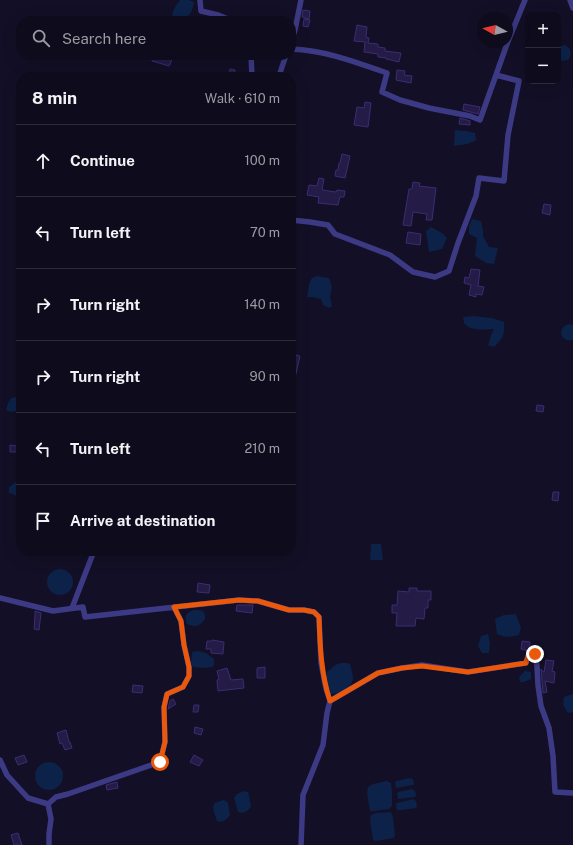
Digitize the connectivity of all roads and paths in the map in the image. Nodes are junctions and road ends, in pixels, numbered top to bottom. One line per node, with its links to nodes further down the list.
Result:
1 (200, 0): 6 (street)
2 (301, 0): 7 (street)
3 (525, 0): 13 (street)
4 (570, 0): 5 (street)
5 (573, 8)
6 (221, 16)
7 (296, 25)
8 (296, 49): 13 (street)
9 (251, 60): 11 (street)
10 (284, 60): 12 (street)
11 (252, 72)
12 (280, 72)
13 (496, 75): 14 (street)
14 (296, 220)
15 (92, 556): 18 (street)
16 (0, 598): 18 (street)
17 (174, 607): 18 (street); 19 (street); 22 (street)
18 (72, 608)
19 (330, 701): 21 (street); 24 (street)
20 (0, 760): 22 (street)
21 (573, 793)
22 (48, 804): 23 (street)
23 (49, 845)
24 (300, 845)

